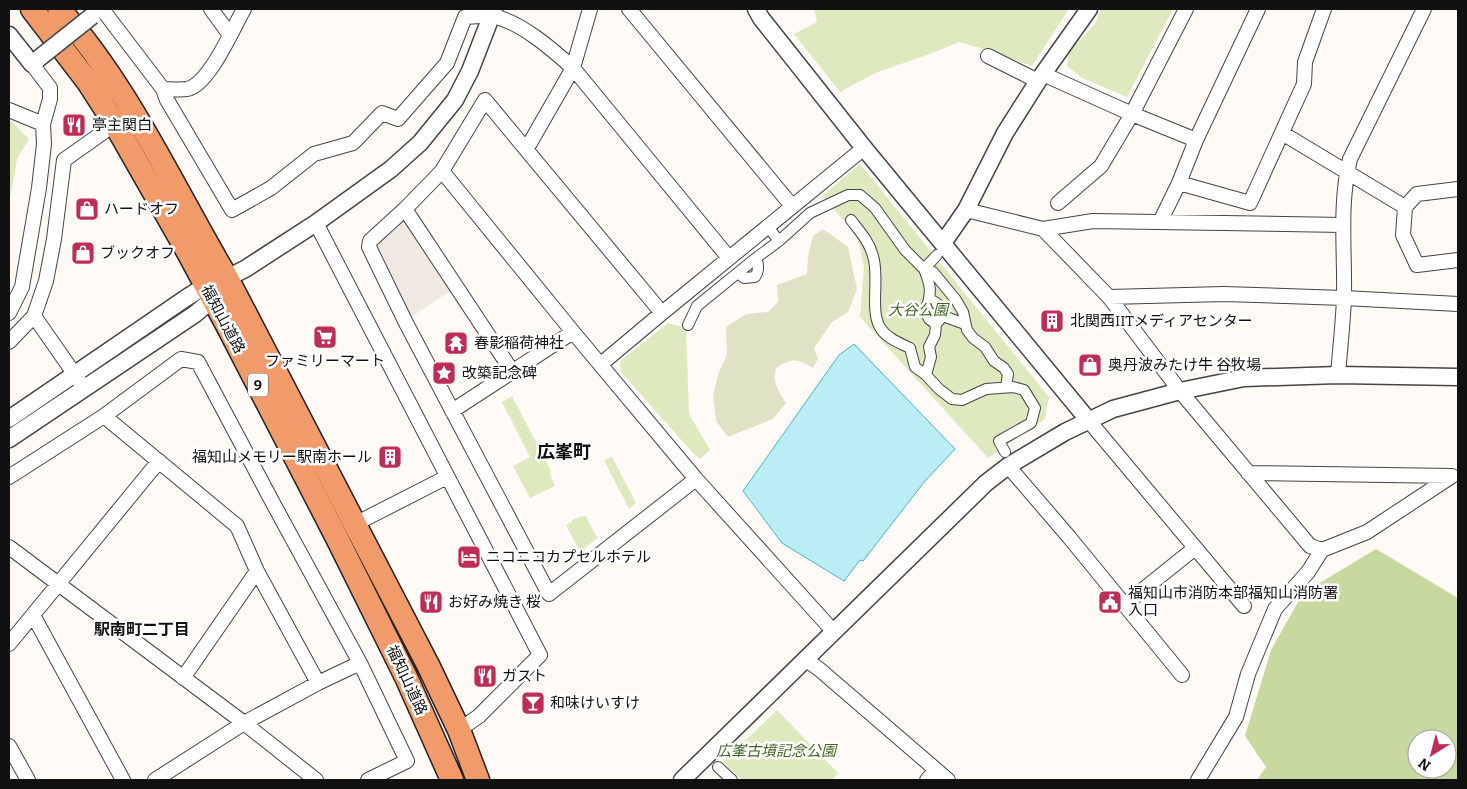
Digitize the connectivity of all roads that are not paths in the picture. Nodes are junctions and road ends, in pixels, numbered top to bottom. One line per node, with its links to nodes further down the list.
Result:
1 (32, 9): 25 (highway, 福知山道路 / 9)
2 (59, 9): 50 (highway, 福知山道路 / 9)
3 (211, 9): 16 (street)
4 (244, 9): 16 (street)
5 (590, 9): 19 (street)
6 (629, 9): 35 (street)
7 (756, 9): 29 (street)
8 (1089, 9): 20 (street)
9 (1186, 9): 23 (street)
10 (1258, 9): 27 (street)
11 (1324, 9): 26 (street)
12 (1424, 9): 31 (street)
13 (99, 11): 18 (street, bridge); 21 (street)
14 (493, 13): 19 (street); 21 (street); 41 (street)
15 (9, 35): 18 (street)
16 (230, 35): 21 (street)
17 (988, 56): 20 (street)
18 (35, 61): 24 (street)
19 (573, 68): 28 (street); 47 (street)
20 (1041, 78): 23 (street); 38 (street)
21 (164, 90)
22 (9, 110): 24 (street)
23 (1132, 114): 27 (street); 34 (street)
24 (43, 124): 56 (street)
25 (115, 124): 51 (highway, 福知山道路 / 9); 58 (street)
26 (1282, 133): 31 (street); 32 (street)
27 (1196, 140): 32 (street)
28 (525, 148): 30 (street); 57 (street)
29 (864, 148): 35 (street); 46 (street)
30 (442, 171): 37 (street); 63 (street)
31 (1347, 172): 36 (street); 42 (street)
32 (1179, 184): 40 (street)
33 (1458, 189): 36 (street)
34 (1058, 202)
35 (792, 206): 47 (street)
36 (1405, 207): 48 (street)
37 (405, 208): 68 (street); 75 (street)
38 (966, 210): 43 (street); 46 (street)
39 (851, 220): 66 (street)
40 (1160, 222): 42 (street); 43 (street)
41 (316, 223): 50 (street); 85 (street)
42 (1343, 225): 53 (street)
43 (1043, 229): 52 (street)
44 (772, 232): 45 (street)
45 (779, 241): 49 (street); 62 (street)
46 (940, 249): 49 (street); 78 (street)
47 (729, 258): 57 (street)
48 (1458, 260)
49 (924, 269): 54 (street); 61 (street)
50 (227, 278): 51 (street); 87 (highway, 福知山道路 / 9)
51 (209, 293): 72 (street); 113 (highway, 福知山道路 / 9)
52 (1109, 297): 53 (street); 74 (street)
53 (1344, 298): 55 (street); 70 (street)
54 (928, 303): 59 (street); 60 (street)
55 (1458, 304)
56 (9, 313)
57 (662, 313): 67 (street)
58 (34, 316): 64 (street); 72 (street)
59 (943, 316): 60 (street); 61 (street)
60 (936, 324): 65 (street)
61 (965, 324): 73 (street)
62 (688, 325)
63 (573, 332): 67 (street); 68 (street)
64 (9, 342)
65 (929, 347): 66 (street); 69 (street)
66 (912, 356): 69 (street)
67 (601, 364): 86 (street)
68 (512, 371): 75 (street)
69 (926, 375): 73 (street)
70 (1338, 375): 71 (street); 74 (street)
71 (1458, 378)
72 (79, 381): 77 (street); 79 (street)
73 (1006, 387): 80 (street)
74 (1180, 391): 78 (street); 82 (street)
75 (452, 410): 86 (street)
76 (104, 416): 81 (street); 84 (street); 99 (street)
77 (9, 419)
78 (1089, 421): 80 (street); 89 (street)
79 (9, 439)
80 (1006, 459): 93 (street); 96 (street)
81 (159, 461): 91 (street); 92 (street)
82 (1248, 473): 83 (street); 90 (street)
83 (1455, 475): 90 (street)
84 (9, 477)
85 (447, 477): 87 (street); 104 (street)
86 (696, 479): 96 (street)
87 (355, 524): 104 (highway, 福知山道路 / 9)
88 (9, 547): 92 (street)
89 (1195, 548): 93 (street); 94 (street)
90 (1322, 550): 118 (street)
91 (257, 571): 101 (street); 102 (street)
92 (58, 583): 95 (street); 101 (street)
93 (1124, 605): 100 (street)
94 (1244, 606)
95 (33, 615): 97 (street); 109 (street)
96 (834, 632): 98 (street)
97 (9, 644)
98 (806, 660): 107 (street); 115 (street)
99 (360, 663): 102 (street); 112 (street)
100 (1182, 675)
101 (182, 678): 103 (street)
102 (318, 683): 103 (street)
103 (244, 723): 110 (street); 111 (street)
104 (459, 730): 114 (highway, 福知山道路 / 9)
105 (9, 746): 108 (street)
106 (718, 767): 116 (street)
107 (932, 775): 117 (street)
108 (28, 780)
109 (123, 780)
110 (155, 780)
111 (316, 780)
112 (368, 780)
113 (452, 780)
114 (478, 780)
115 (682, 780)
116 (732, 780)
117 (948, 780)
118 (1198, 780)

